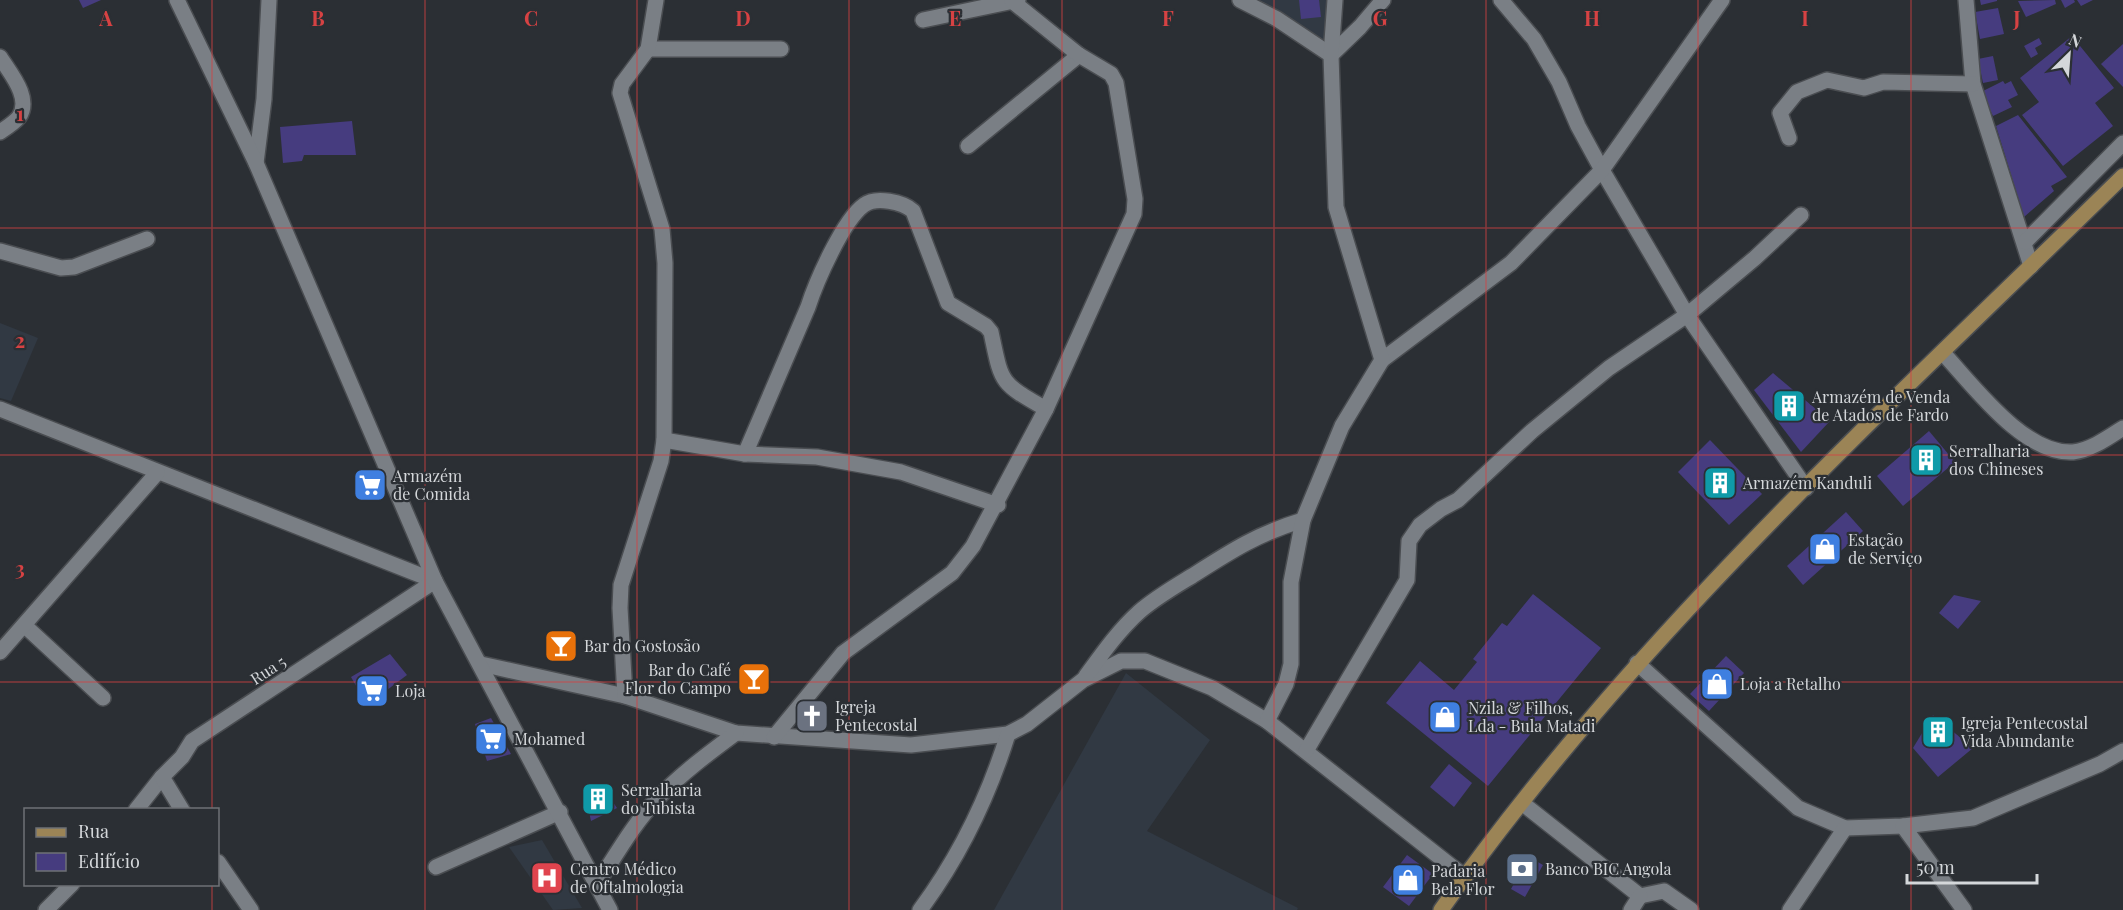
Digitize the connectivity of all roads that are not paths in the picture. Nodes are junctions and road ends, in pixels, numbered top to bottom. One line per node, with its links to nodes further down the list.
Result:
1 (177, 0): 23 (street)
2 (268, 0): 23 (street)
3 (656, 0): 13 (street)
4 (1018, 0): 11 (street)
5 (1240, 0): 15 (street)
6 (1335, 0): 15 (street)
7 (1383, 0): 15 (street)
8 (1501, 0): 24 (street)
9 (1722, 0): 24 (street)
10 (1966, 0): 18 (street)
11 (1012, 1): 12 (street); 16 (street)
12 (923, 20)
13 (648, 49): 14 (street); 37 (street)
14 (781, 49)
15 (1331, 55): 33 (street)
16 (1079, 56): 22 (street); 35 (street)
17 (0, 57): 19 (street)
18 (1973, 84): 20 (street); 28 (street)
19 (0, 132)
20 (1789, 138)
21 (2123, 143): 28 (street)
22 (968, 146)
23 (256, 163): 43 (street)
24 (1602, 170): 31 (street); 33 (street)
25 (2123, 176): 30 (main road)
26 (1801, 215): 31 (street)
27 (147, 240): 29 (street)
28 (2025, 242): 30 (street)
29 (0, 251)
30 (2031, 266): 32 (main road)
31 (1687, 315): 40 (street); 55 (street)
32 (1943, 353): 36 (street); 40 (main road)
33 (1382, 360): 42 (street)
34 (0, 409): 39 (street)
35 (1046, 409): 38 (street); 41 (street)
36 (2123, 428)
37 (664, 440): 38 (street); 49 (street)
38 (745, 454): 41 (street)
39 (158, 473): 43 (street); 44 (street)
40 (1806, 488): 46 (main road)
41 (998, 504): 54 (street)
42 (1303, 520): 48 (street); 51 (street)
43 (435, 581): 47 (street); 57 (street, Rua 5)
44 (24, 625): 45 (street); 50 (street)
45 (0, 652)
46 (1637, 663): 58 (main road); 63 (street)
47 (481, 664): 49 (street); 61 (street)
48 (1083, 680): 51 (street); 53 (street)
49 (625, 696): 52 (street)
50 (103, 698)
51 (1267, 721): 55 (street)
52 (736, 733): 54 (street); 67 (street)
53 (1008, 734): 54 (street); 73 (street)
54 (774, 736)
55 (1306, 751): 66 (street)
56 (2123, 751): 62 (street)
57 (162, 777): 59 (street, Rua 5); 60 (street)
58 (1522, 803): 66 (main road); 69 (street)
59 (138, 808)
60 (181, 808)
61 (560, 812): 65 (street); 67 (street)
62 (1903, 826): 63 (street); 78 (street)
63 (1845, 828): 77 (street)
64 (219, 863): 72 (street)
65 (436, 867)
66 (1465, 877): 74 (main road)
67 (597, 884): 70 (street)
68 (71, 886): 71 (street)
69 (1640, 896): 75 (street); 76 (street)
70 (606, 909)
71 (46, 910)
72 (251, 910)
73 (920, 910)
74 (1441, 910)
75 (1631, 910)
76 (1691, 910)
77 (1790, 910)
78 (1964, 910)

